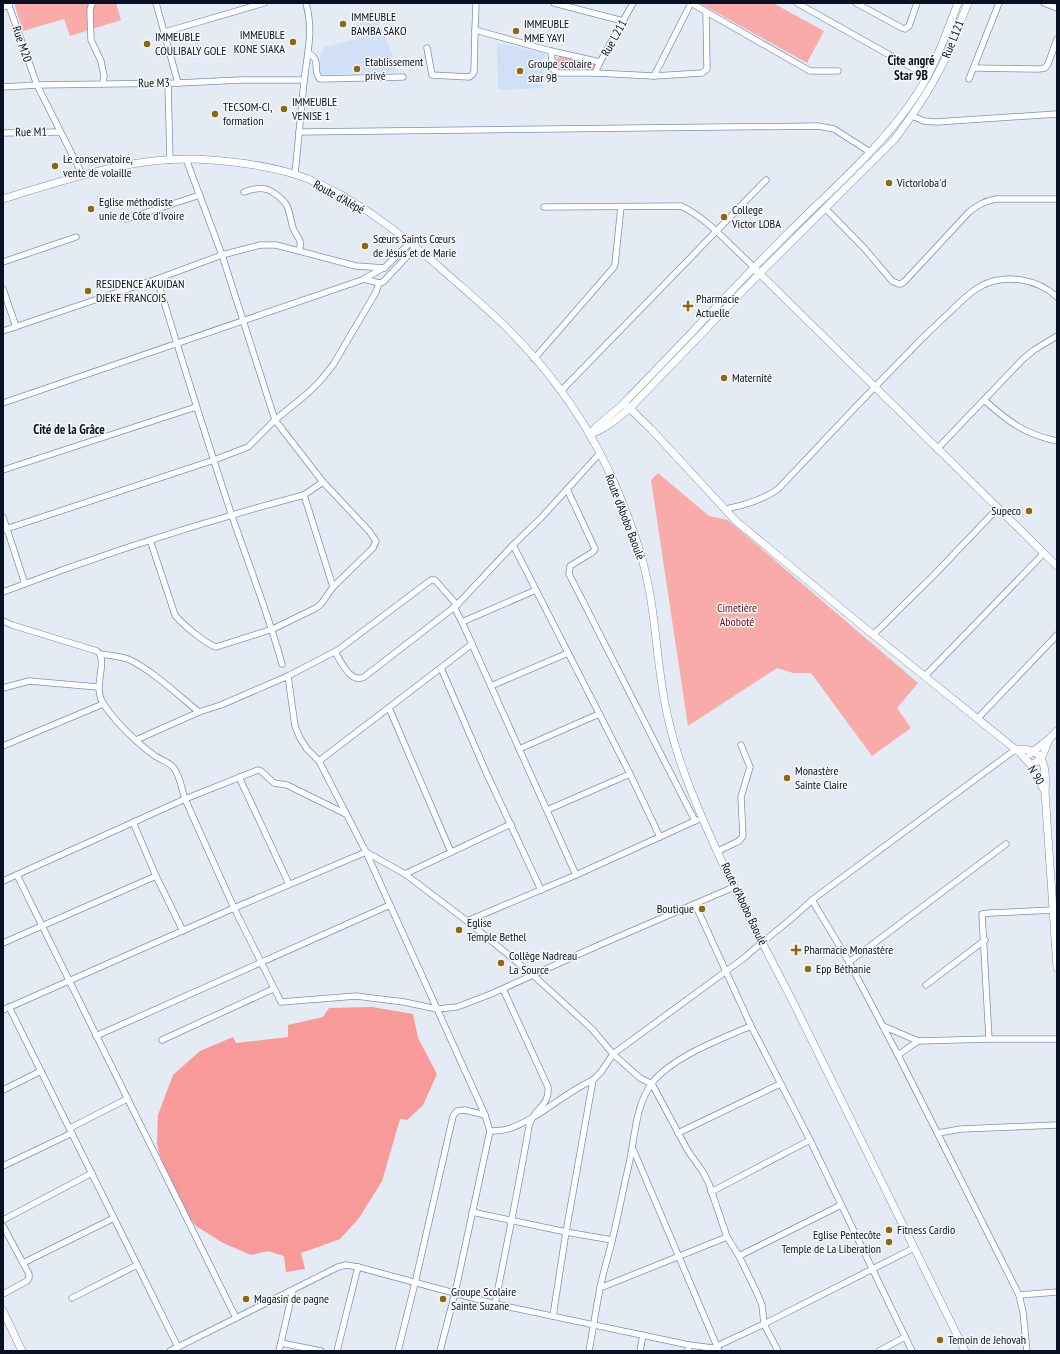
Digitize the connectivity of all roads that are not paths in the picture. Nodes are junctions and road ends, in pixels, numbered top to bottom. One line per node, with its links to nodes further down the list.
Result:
1 (92, 3): 35 (street)
2 (156, 3): 21 (street)
3 (264, 3): 21 (street)
4 (306, 3): 25 (street)
5 (476, 3): 20 (street)
6 (554, 3): 19 (street)
7 (634, 3): 19 (street, Rue L211)
8 (691, 3): 18 (street); 30 (street)
9 (797, 3): 31 (street)
10 (856, 3): 11 (street)
11 (917, 3)
12 (958, 3): 31 (main road)
13 (968, 3): 41 (main road, Rue L121)
14 (1000, 3): 27 (street)
15 (1044, 3): 17 (street)
16 (7, 5): 38 (street, Rue M20)
17 (1057, 8)
18 (706, 13): 28 (street); 30 (street)
19 (623, 21): 26 (street, Rue L211)
20 (475, 30): 23 (street); 24 (street)
21 (165, 32): 37 (street)
22 (1057, 39): 27 (street)
23 (427, 48)
24 (551, 51): 26 (street); 29 (street)
25 (308, 54): 32 (street); 34 (street)
26 (600, 62): 29 (street, Rue L211)
27 (974, 68): 33 (street)
28 (838, 71)
29 (595, 73): 30 (street)
30 (654, 76)
31 (927, 76): 45 (main road)
32 (403, 77)
33 (969, 79)
34 (304, 80): 37 (street, Rue M3); 43 (street)
35 (103, 83): 36 (street, Rue M3); 38 (street, Rue M3)
36 (168, 83): 37 (street, Rue M3); 47 (street)
37 (178, 83)
38 (37, 85): 39 (street, Rue M3); 42 (street, Rue M20)
39 (3, 87)
40 (1057, 114): 41 (street)
41 (912, 116): 57 (main road, Rue L121)
42 (60, 132): 44 (street, Rue M1); 48 (street, Rue M20)
43 (299, 132): 45 (street); 49 (street)
44 (3, 133)
45 (870, 152): 66 (main road)
46 (186, 159): 47 (main road, Route d'Alépé); 49 (main road, Route d'Alépé); 52 (street)
47 (170, 160): 48 (main road, Route d'Alépé)
48 (82, 174): 53 (main road, Route d'Alépé)
49 (295, 174): 61 (main road, Route d'Alépé)
50 (766, 180): 59 (street)
51 (244, 192): 62 (street)
52 (200, 195): 58 (street); 63 (street)
53 (3, 199)
54 (1057, 199): 57 (street)
55 (544, 207): 56 (street)
56 (621, 207): 59 (street); 79 (street)
57 (825, 208): 68 (main road, Rue L121)
58 (126, 219)
59 (716, 230): 66 (street); 81 (street)
60 (76, 237): 64 (street)
61 (413, 245): 65 (street); 67 (street); 79 (main road, Route d'Alépé)
62 (299, 251): 63 (street); 65 (street)
63 (222, 255): 69 (street); 74 (street)
64 (3, 262)
65 (385, 267): 67 (street); 70 (street)
66 (754, 267): 68 (main road); 84 (main road)
67 (392, 271): 71 (street)
68 (760, 273): 80 (main road); 86 (main road, Rue L121)
69 (157, 279): 75 (street); 78 (street)
70 (364, 279): 71 (street); 74 (street)
71 (379, 283): 87 (street)
72 (3, 289): 75 (street)
73 (1057, 297): 80 (street)
74 (243, 321): 78 (street); 87 (street)
75 (16, 327): 76 (street)
76 (3, 331)
77 (1057, 336): 82 (street)
78 (176, 344): 83 (street); 85 (street)
79 (534, 358): 81 (main road, Route d'Alépé)
80 (875, 386): 90 (main road); 98 (street)
81 (561, 391): 88 (main road, Route d'Alépé)
82 (984, 400): 89 (street); 90 (street)
83 (3, 403)
84 (624, 403): 86 (main road, N 90); 88 (main road)
85 (196, 407): 92 (street); 93 (street)
86 (630, 408): 88 (main road, Rue L121); 98 (main road, N 90)
87 (275, 420): 92 (street); 94 (street)
88 (590, 434): 91 (main road, Route d'Abobo Baoulé)
89 (1057, 441)
90 (937, 449): 97 (main road)
91 (600, 453): 95 (street); 150 (main road, Route d'Abobo Baoulé)
92 (214, 460): 99 (street); 101 (street)
93 (3, 470)
94 (323, 482): 96 (street); 107 (street)
95 (568, 489): 103 (street); 150 (street)
96 (304, 495): 99 (street); 107 (street)
97 (998, 508): 104 (main road); 114 (street)
98 (726, 509): 114 (main road, N 90)
99 (232, 514): 102 (street); 113 (street)
100 (3, 517): 101 (street)
101 (5, 529): 106 (street)
102 (150, 540): 106 (street); 113 (street)
103 (513, 545): 108 (street); 110 (street)
104 (1044, 553): 105 (main road); 123 (street)
105 (1057, 566)
106 (25, 584): 109 (street)
107 (333, 587): 113 (street)
108 (536, 590): 112 (street); 118 (street)
109 (3, 592)
110 (456, 606): 112 (street); 117 (street); 117 (street)
111 (3, 620): 119 (street)
112 (462, 622): 116 (street)
113 (273, 629): 120 (street)
114 (873, 635): 123 (main road, N 90)
115 (1057, 635): 131 (street)
116 (472, 644): 121 (street); 124 (street)
117 (335, 652): 122 (street)
118 (568, 653): 124 (street); 130 (street)
119 (100, 654): 125 (street); 129 (street)
120 (282, 664)
121 (441, 668): 128 (street); 152 (street)
122 (288, 676): 129 (street); 142 (street)
123 (925, 676): 131 (main road, N 90)
124 (491, 686): 137 (street)
125 (98, 687): 126 (street); 127 (street)
126 (3, 688)
127 (103, 704): 133 (street); 136 (street)
128 (389, 708): 142 (street); 157 (street)
129 (200, 712): 133 (street)
130 (599, 714): 137 (street); 144 (street)
131 (978, 718): 138 (main road, N 90)
132 (1057, 731): 134 (main road)
133 (136, 740): 147 (street)
134 (1049, 740): 139 (main road); 141 (main road)
135 (741, 745): 155 (street)
136 (3, 746)
137 (519, 749): 148 (street)
138 (1016, 749): 139 (main road); 140 (main road, N 90); 167 (street)
139 (1034, 751): 140 (main road); 141 (main road, N 90)
140 (1026, 759): 143 (main road, N 90)
141 (1041, 759): 143 (main road); 146 (main road, N 90)
142 (319, 761): 149 (street)
143 (1031, 765): 146 (main road, N 90)
144 (630, 774): 148 (street); 153 (street)
145 (240, 777): 147 (street); 149 (street); 163 (street)
146 (1046, 792): 166 (main road, N 90)
147 (184, 799): 151 (street); 170 (street)
148 (547, 810): 159 (street)
149 (346, 814): 156 (street)
150 (698, 819): 153 (street); 155 (main road, Route d'Abobo Baoulé)
151 (133, 822): 160 (street); 161 (street)
152 (511, 824): 157 (street); 165 (street)
153 (660, 837): 159 (street)
154 (1006, 844): 179 (street)
155 (718, 851): 164 (main road, Route d'Abobo Baoulé)
156 (366, 852): 158 (street); 163 (street); 169 (street)
157 (451, 852): 158 (street)
158 (406, 874): 172 (street)
159 (576, 874): 165 (street)
160 (17, 875): 162 (street); 173 (street)
161 (156, 876): 173 (street); 174 (street)
162 (3, 881)
163 (289, 884): 170 (street)
164 (734, 887): 168 (street); 176 (main road, Route d'Abobo Baoulé)
165 (541, 890): 172 (street)
166 (1055, 891): 171 (main road, N 90)
167 (812, 900): 176 (street); 179 (street)
168 (695, 904): 181 (street); 182 (street)
169 (390, 905): 178 (street); 188 (street)
170 (234, 908): 174 (street); 178 (street)
171 (1054, 910): 175 (street); 180 (main road, N 90)
172 (466, 921): 182 (street)
173 (42, 926): 177 (street); 183 (street)
174 (183, 931): 183 (street)
175 (985, 940): 184 (street); 193 (street)
176 (762, 941): 181 (street); 226 (main road, Route d'Abobo Baoulé)
177 (3, 943)
178 (260, 962): 185 (street); 192 (street)
179 (849, 962): 191 (street)
180 (1057, 968)
181 (726, 971): 190 (street); 197 (street)
182 (534, 976): 186 (street); 197 (street)
183 (69, 982): 187 (street); 192 (street)
184 (926, 985)
185 (274, 989): 188 (street); 195 (street)
186 (503, 989): 188 (street); 206 (street)
187 (10, 1007): 189 (street); 199 (street)
188 (437, 1009): 205 (street)
189 (3, 1010)
190 (751, 1026): 201 (street); 202 (street)
191 (882, 1026): 196 (street); 198 (street)
192 (96, 1036): 204 (street)
193 (989, 1039): 194 (street); 196 (street)
194 (1057, 1039)
195 (162, 1040)
196 (918, 1042): 198 (street)
197 (613, 1054): 200 (street); 201 (street)
198 (898, 1055): 211 (street)
199 (41, 1072): 203 (street); 208 (street)
200 (594, 1080): 206 (street); 223 (street)
201 (652, 1084): 210 (street); 213 (street)
202 (780, 1084): 210 (street); 212 (street)
203 (3, 1090)
204 (127, 1099): 208 (street); 244 (street)
205 (485, 1115): 209 (street); 233 (street)
206 (531, 1119): 209 (street); 221 (street)
207 (1057, 1125): 211 (street)
208 (71, 1130): 214 (street); 215 (street)
209 (490, 1131): 218 (street)
210 (678, 1133): 216 (street)
211 (938, 1133): 239 (street)
212 (810, 1140): 216 (street); 217 (street)
213 (632, 1149): 225 (street); 227 (street)
214 (3, 1166)
215 (92, 1173): 219 (street); 220 (street)
216 (711, 1192): 224 (street)
217 (841, 1204): 228 (street); 232 (street)
218 (472, 1212): 221 (street); 237 (street)
219 (114, 1218): 229 (street); 230 (street)
220 (3, 1220)
221 (512, 1220): 223 (street); 241 (street)
222 (3, 1226): 229 (street)
223 (566, 1232): 225 (street); 243 (street)
224 (727, 1237): 227 (street); 228 (street)
225 (612, 1240): 234 (street)
226 (914, 1248): 232 (street); 265 (main road, Route d'Abobo Baoulé)
227 (678, 1256): 234 (street); 252 (street)
228 (739, 1256): 246 (street)
229 (23, 1263): 238 (street)
230 (137, 1266): 240 (street); 250 (street)
231 (358, 1267): 233 (street); 235 (street); 257 (street)
232 (872, 1268): 246 (street); 248 (street)
233 (415, 1283): 237 (street); 258 (street)
234 (600, 1288): 245 (street)
235 (292, 1290): 244 (street); 249 (street)
236 (1057, 1292): 239 (street)
237 (455, 1293): 241 (street); 259 (street)
238 (3, 1294)
239 (1019, 1295): 266 (street)
240 (72, 1298)
241 (495, 1304): 243 (street)
242 (3, 1311): 253 (main road)
243 (553, 1316): 245 (street)
244 (236, 1318): 250 (street)
245 (594, 1324): 247 (street); 260 (street)
246 (764, 1324): 252 (street); 262 (street)
247 (643, 1335): 251 (street); 261 (street)
248 (905, 1337): 263 (street); 264 (street)
249 (281, 1342): 255 (street); 256 (street)
250 (178, 1347): 254 (street)
251 (689, 1348): 252 (street)
252 (718, 1348)
253 (22, 1351)
254 (170, 1351)
255 (279, 1351)
256 (321, 1351)
257 (337, 1351)
258 (398, 1351)
259 (440, 1351)
260 (589, 1351)
261 (640, 1351)
262 (778, 1351)
263 (879, 1351)
264 (912, 1351)
265 (965, 1351)
266 (1028, 1351)

